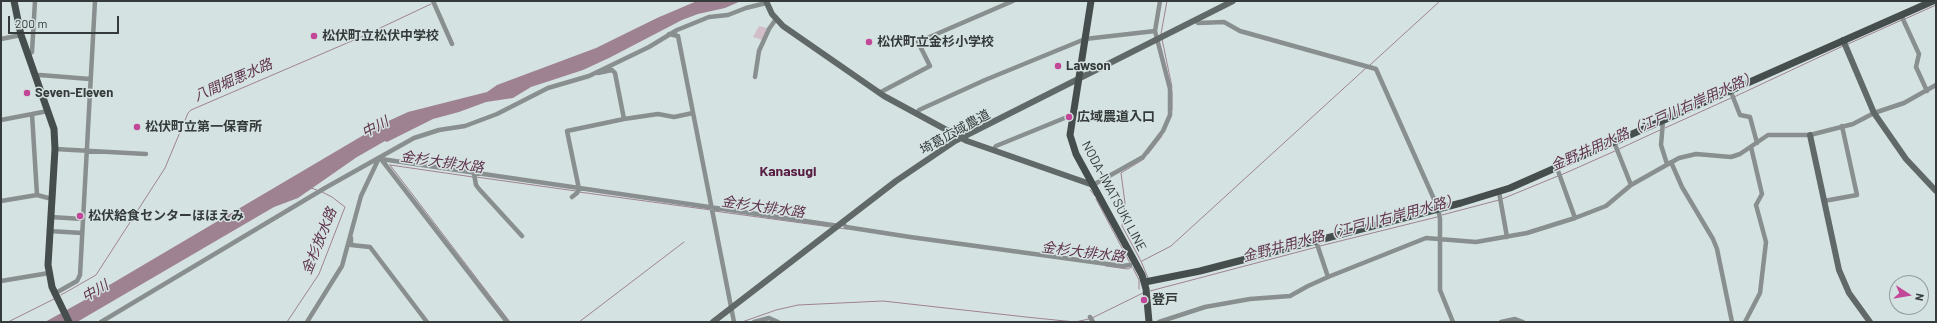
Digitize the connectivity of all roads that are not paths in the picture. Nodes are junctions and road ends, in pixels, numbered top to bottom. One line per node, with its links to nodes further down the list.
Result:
1 (14, 1): 16 (main road)
2 (35, 1): 22 (street)
3 (95, 1): 26 (street)
4 (433, 1): 21 (street)
5 (1014, 1): 31 (street)
6 (1091, 1): 18 (main road, NODA-IWATSUKI LINE)
7 (1160, 1): 14 (street)
8 (1233, 1): 13 (street, 埼葛広域農道)
9 (1933, 1): 11 (main road)
10 (766, 2): 12 (street); 15 (street)
11 (1901, 15): 20 (main road); 29 (street)
12 (776, 19): 25 (street); 31 (street)
13 (1196, 20): 19 (street, 埼葛広域農道); 66 (street)
14 (1155, 31): 18 (street); 19 (street)
15 (669, 34): 24 (street); 33 (street)
16 (21, 35): 17 (street); 22 (main road)
17 (1, 39)
18 (1085, 39): 27 (main road, NODA-IWATSUKI LINE); 36 (street)
19 (1157, 40): 27 (street, 埼葛広域農道); 55 (street)
20 (1843, 40): 30 (main road); 34 (street)
21 (452, 44)
22 (28, 55): 23 (main road)
23 (36, 76): 26 (street); 32 (main road)
24 (589, 76): 38 (street); 51 (street)
25 (755, 77)
26 (90, 79): 48 (street)
27 (1078, 80): 37 (main road, NODA-IWATSUKI LINE); 43 (street, 埼葛広域農道)
28 (1936, 85): 29 (street)
29 (1928, 91): 34 (street)
30 (1730, 92): 40 (main road); 45 (street)
31 (879, 93): 36 (street)
32 (48, 112): 35 (street); 47 (main road)
33 (693, 113): 38 (street); 65 (street)
34 (1874, 113): 41 (street); 58 (street)
35 (32, 114): 39 (street); 60 (street)
36 (917, 114): 43 (street)
37 (1072, 115): 49 (street); 55 (main road, NODA-IWATSUKI LINE)
38 (624, 119): 57 (street)
39 (1, 120)
40 (1663, 121): 44 (main road); 52 (street)
41 (1842, 126): 42 (street); 64 (street)
42 (1810, 135): 45 (street); 64 (street)
43 (963, 138): 49 (street); 70 (street, 埼葛広域農道)
44 (1614, 142): 53 (main road); 56 (street)
45 (1757, 143): 46 (street)
46 (1751, 147): 52 (street); 100 (street)
47 (55, 149): 48 (street); 62 (main road)
48 (86, 150): 50 (street); 69 (street)
49 (993, 150): 55 (street)
50 (146, 154)
51 (380, 158): 54 (street); 71 (street); 86 (street); 89 (street)
52 (1669, 163): 56 (street); 99 (street)
53 (1557, 168): 59 (main road); 68 (street)
54 (474, 174): 57 (street); 74 (street)
55 (1093, 185): 82 (main road, NODA-IWATSUKI LINE)
56 (1631, 185): 68 (street)
57 (578, 189): 61 (street); 65 (street)
58 (1936, 191)
59 (1499, 192): 66 (main road); 75 (street)
60 (37, 195): 62 (street); 63 (street)
61 (572, 197)
62 (52, 199): 67 (main road)
63 (1, 201)
64 (1824, 201): 101 (street)
65 (711, 207): 70 (street); 84 (street)
66 (1438, 208): 76 (street); 77 (main road)
67 (50, 218): 69 (street); 72 (main road)
68 (1575, 218): 75 (street)
69 (83, 219): 73 (street)
70 (841, 224): 78 (street); 84 (street, 埼葛広域農道)
71 (352, 226): 87 (street); 88 (street)
72 (50, 231): 73 (street); 79 (main road)
73 (82, 233): 83 (street)
74 (522, 236)
75 (1507, 237): 76 (street)
76 (1440, 240): 80 (street); 96 (street)
77 (1316, 241): 80 (street); 82 (main road)
78 (1130, 265)
79 (49, 273): 81 (street); 83 (main road)
80 (1328, 277): 95 (street)
81 (1, 282)
82 (1146, 289): 94 (main road, NODA-IWATSUKI LINE)
83 (55, 295): 85 (main road)
84 (731, 308): 90 (street, 埼葛広域農道); 91 (street)
85 (69, 322)
86 (101, 322)
87 (307, 322)
88 (427, 322)
89 (507, 322)
90 (713, 322)
91 (734, 322)
92 (754, 322): 93 (street)
93 (778, 322)
94 (1149, 322)
95 (1159, 322)
96 (1453, 322)
97 (1501, 322): 98 (street)
98 (1522, 322)
99 (1732, 322)
100 (1745, 322)
101 (1870, 322)

